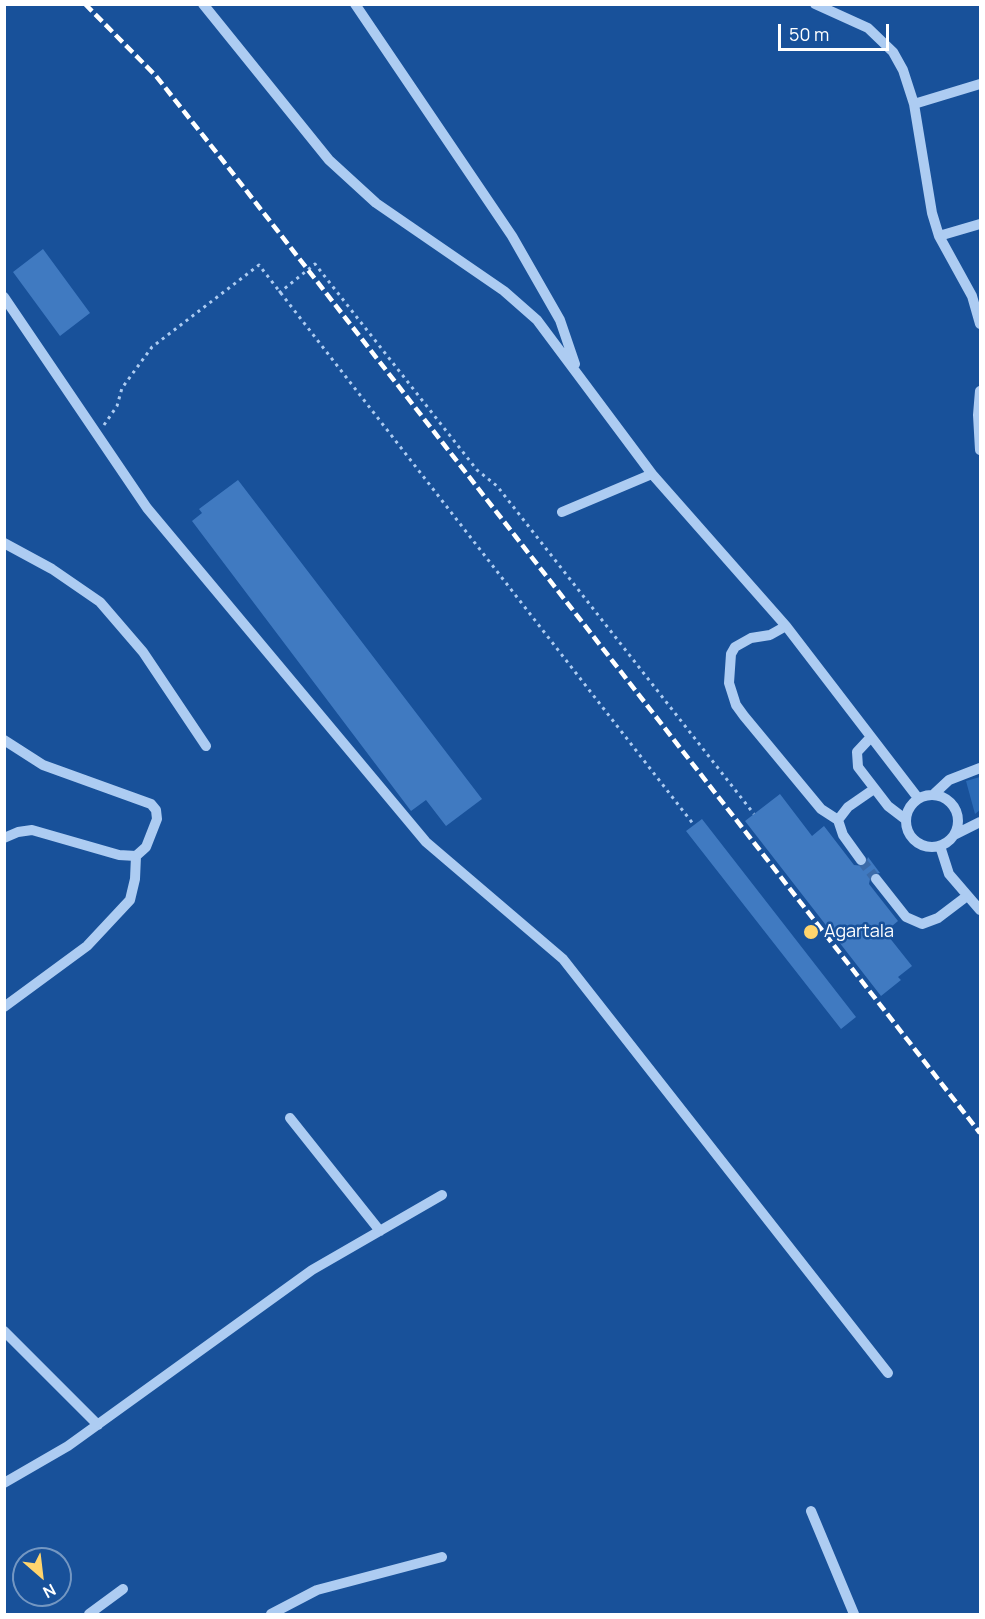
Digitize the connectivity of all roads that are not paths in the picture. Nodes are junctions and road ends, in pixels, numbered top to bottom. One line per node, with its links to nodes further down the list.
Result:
1 (203, 4): 10 (street)
2 (356, 4): 10 (street)
3 (815, 4): 5 (street)
4 (981, 84): 5 (street)
5 (914, 104): 7 (street)
6 (981, 224): 7 (street)
7 (939, 237): 9 (street)
8 (4, 297): 40 (street)
9 (981, 324)
10 (577, 371): 13 (street)
11 (981, 391): 12 (street)
12 (981, 450)
13 (652, 474): 14 (street); 16 (street)
14 (562, 512)
15 (4, 543): 19 (street)
16 (786, 626): 17 (street); 25 (street)
17 (871, 737): 21 (street); 23 (street)
18 (4, 740): 30 (street)
19 (206, 746)
20 (981, 768): 22 (street)
21 (874, 789): 24 (street); 25 (street)
22 (934, 794): 23 (street); 27 (street)
23 (918, 798): 24 (street)
24 (905, 819): 29 (street)
25 (838, 820): 31 (street)
26 (981, 822): 27 (street)
27 (954, 835): 29 (street)
28 (4, 838): 30 (street)
29 (940, 846): 33 (street)
30 (136, 856): 35 (street)
31 (861, 860)
32 (876, 879): 33 (street)
33 (967, 896): 34 (street)
34 (981, 910)
35 (4, 1007)
36 (290, 1118): 38 (street)
37 (442, 1195): 38 (street)
38 (380, 1231): 41 (street)
39 (4, 1331): 41 (street)
40 (888, 1373)
41 (98, 1425): 42 (street)
42 (4, 1483)
43 (811, 1511): 48 (street)
44 (442, 1557): 47 (street)
45 (123, 1589): 46 (street)
46 (89, 1614)
47 (270, 1614)
48 (854, 1614)

